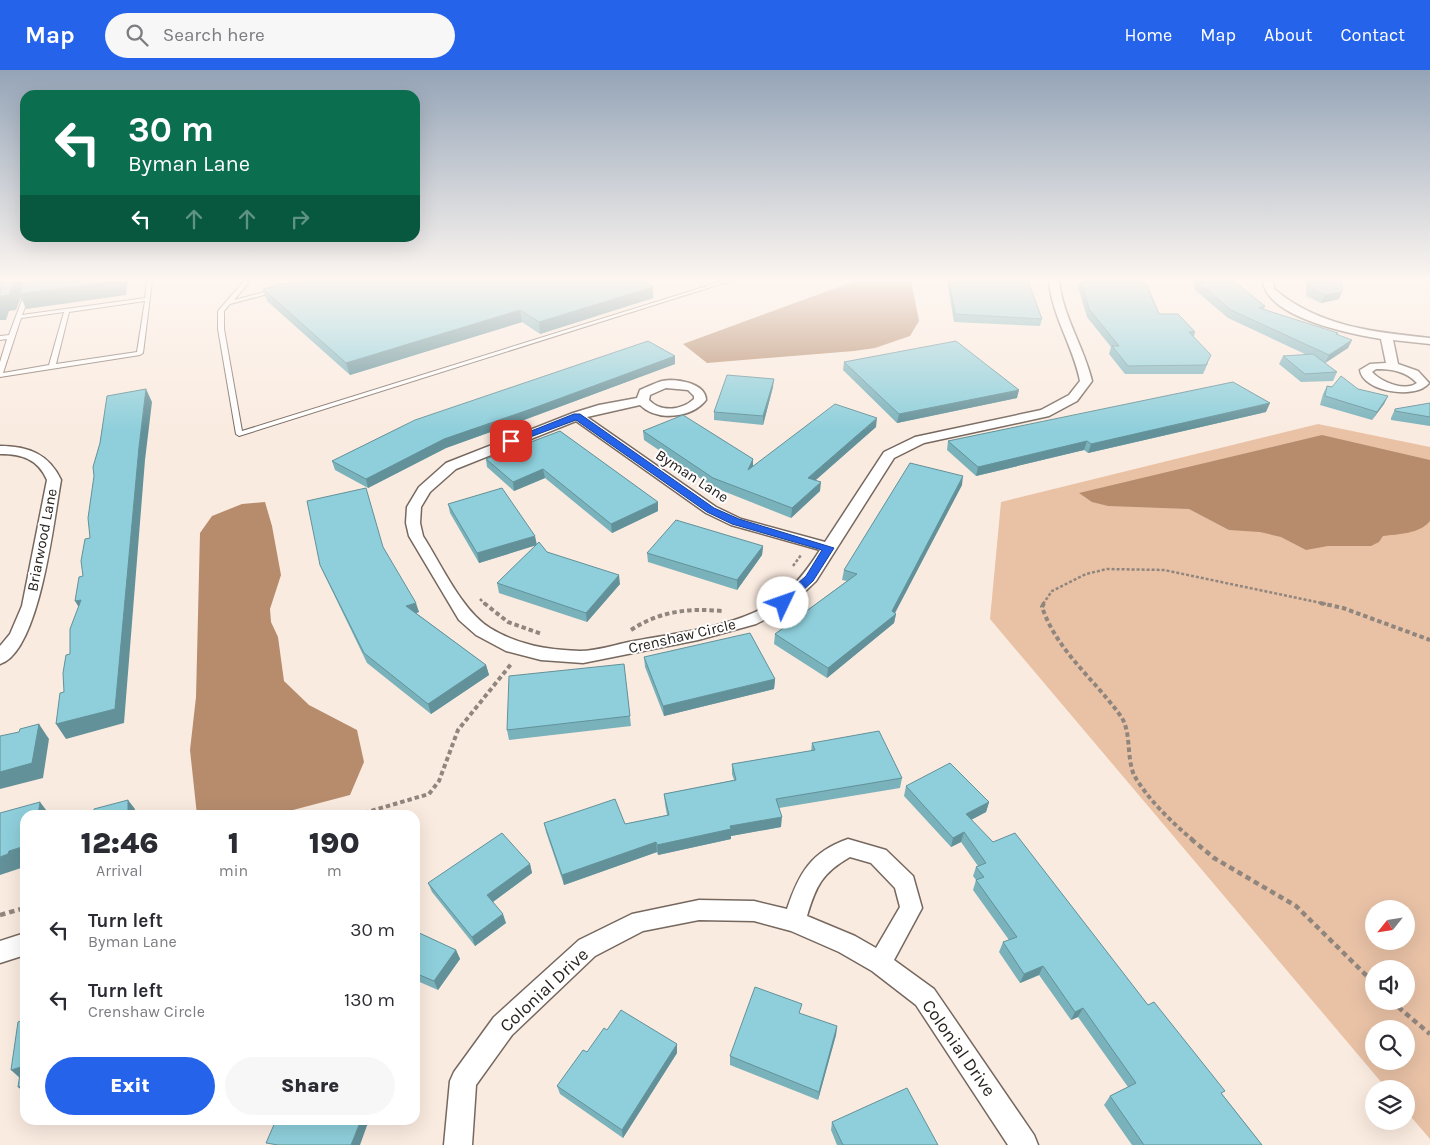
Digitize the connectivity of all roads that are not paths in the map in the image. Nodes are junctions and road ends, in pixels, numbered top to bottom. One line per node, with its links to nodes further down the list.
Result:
1 (13, 331): 9 (lane)
2 (61, 331): 12 (lane)
3 (143, 331): 12 (lane)
4 (220, 331): 5 (lane)
5 (567, 331)
6 (1069, 331): 18 (street, Crenshaw Circle)
7 (1366, 331): 8 (street)
8 (1386, 335): 11 (street); 13 (street)
9 (11, 337): 10 (lane); 14 (lane)
10 (0, 338)
11 (1430, 341)
12 (52, 367): 14 (lane)
13 (1393, 367)
14 (0, 373)
15 (643, 401): 16 (street, Crenshaw Circle)
16 (577, 416): 18 (street, Byman Lane); 18 (street, Crenshaw Circle)
17 (0, 450): 19 (street, Briarwood Lane)
18 (828, 548)
19 (0, 658)
20 (794, 921): 23 (street, Colonial Drive); 23 (street); 24 (street, Colonial Drive)
21 (20, 946): 22 (street)
22 (0, 952)
23 (880, 964): 25 (street, Colonial Drive)
24 (458, 1145)
25 (1024, 1145)

